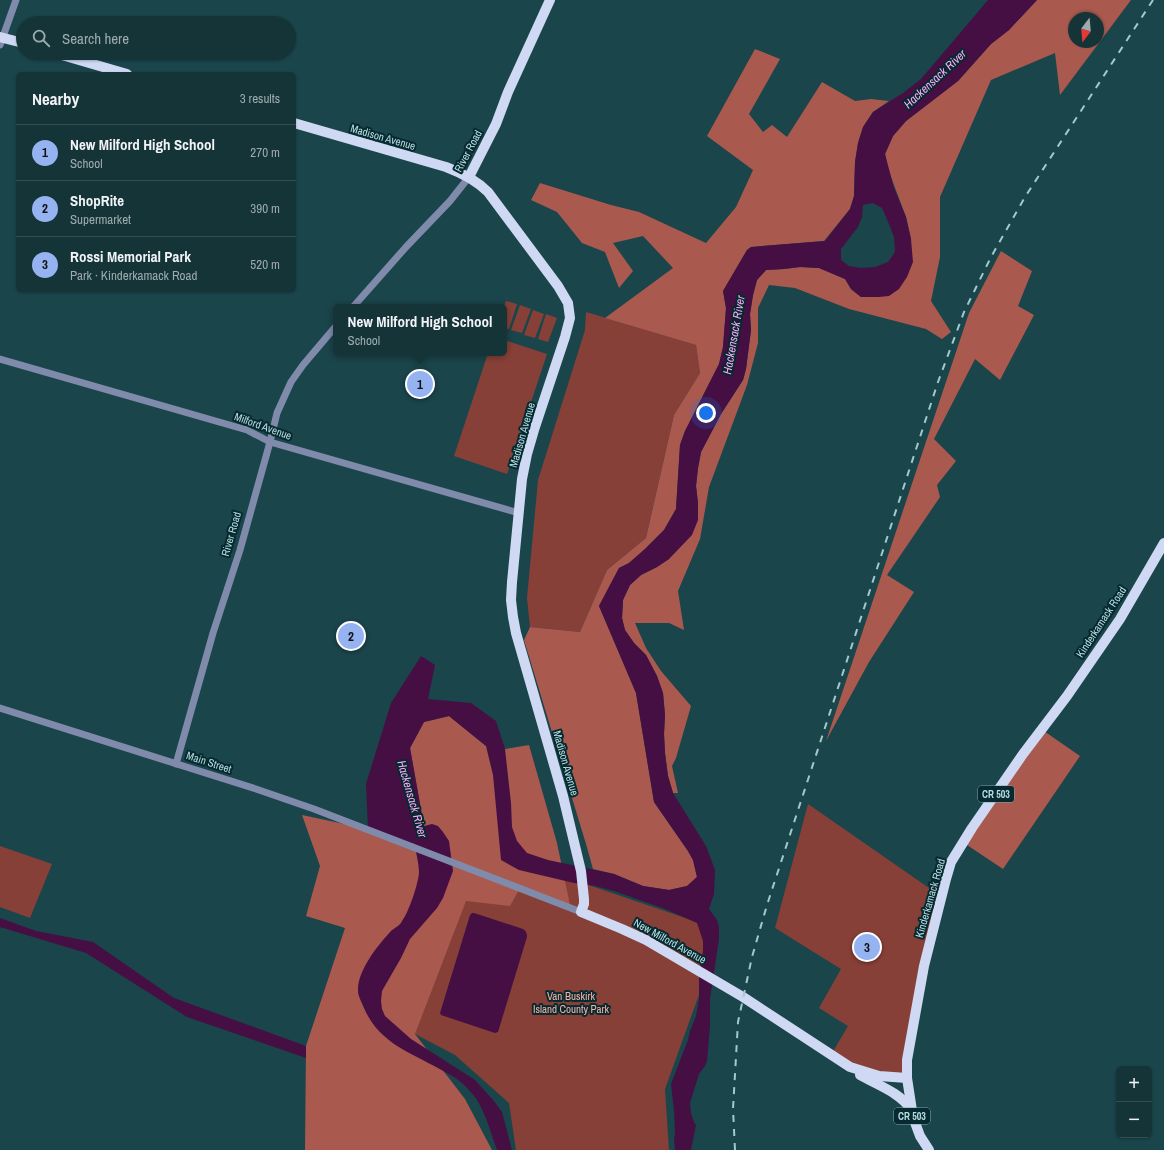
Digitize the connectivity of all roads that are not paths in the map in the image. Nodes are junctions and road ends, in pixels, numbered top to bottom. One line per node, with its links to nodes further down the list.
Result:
1 (16, 0): 3 (street)
2 (550, 0): 8 (main road, River Road)
3 (1, 40): 4 (main road)
4 (16, 43)
5 (79, 60): 6 (main road)
6 (120, 72)
7 (296, 124): 8 (main road, Madison Avenue)
8 (469, 177): 9 (street, River Road); 13 (main road, Madison Avenue)
9 (356, 304)
10 (333, 330): 12 (street, River Road)
11 (0, 359): 12 (street, Milford Avenue)
12 (270, 442): 13 (street, Milford Avenue); 16 (street, River Road)
13 (519, 514): 18 (main road, Madison Avenue)
14 (1164, 543): 20 (main road, Kinderkamack Road / CR 503)
15 (0, 708): 16 (street, Main Street)
16 (176, 764): 17 (street, Main Street)
17 (408, 845): 18 (street, New Milford Avenue)
18 (581, 912): 19 (main road, New Milford Avenue)
19 (844, 1064): 20 (main road, New Milford Avenue); 21 (main road)
20 (907, 1078): 21 (main road, Kinderkamack Road / CR 503)
21 (911, 1109): 22 (main road, Kinderkamack Road / CR 503)
22 (929, 1150)

